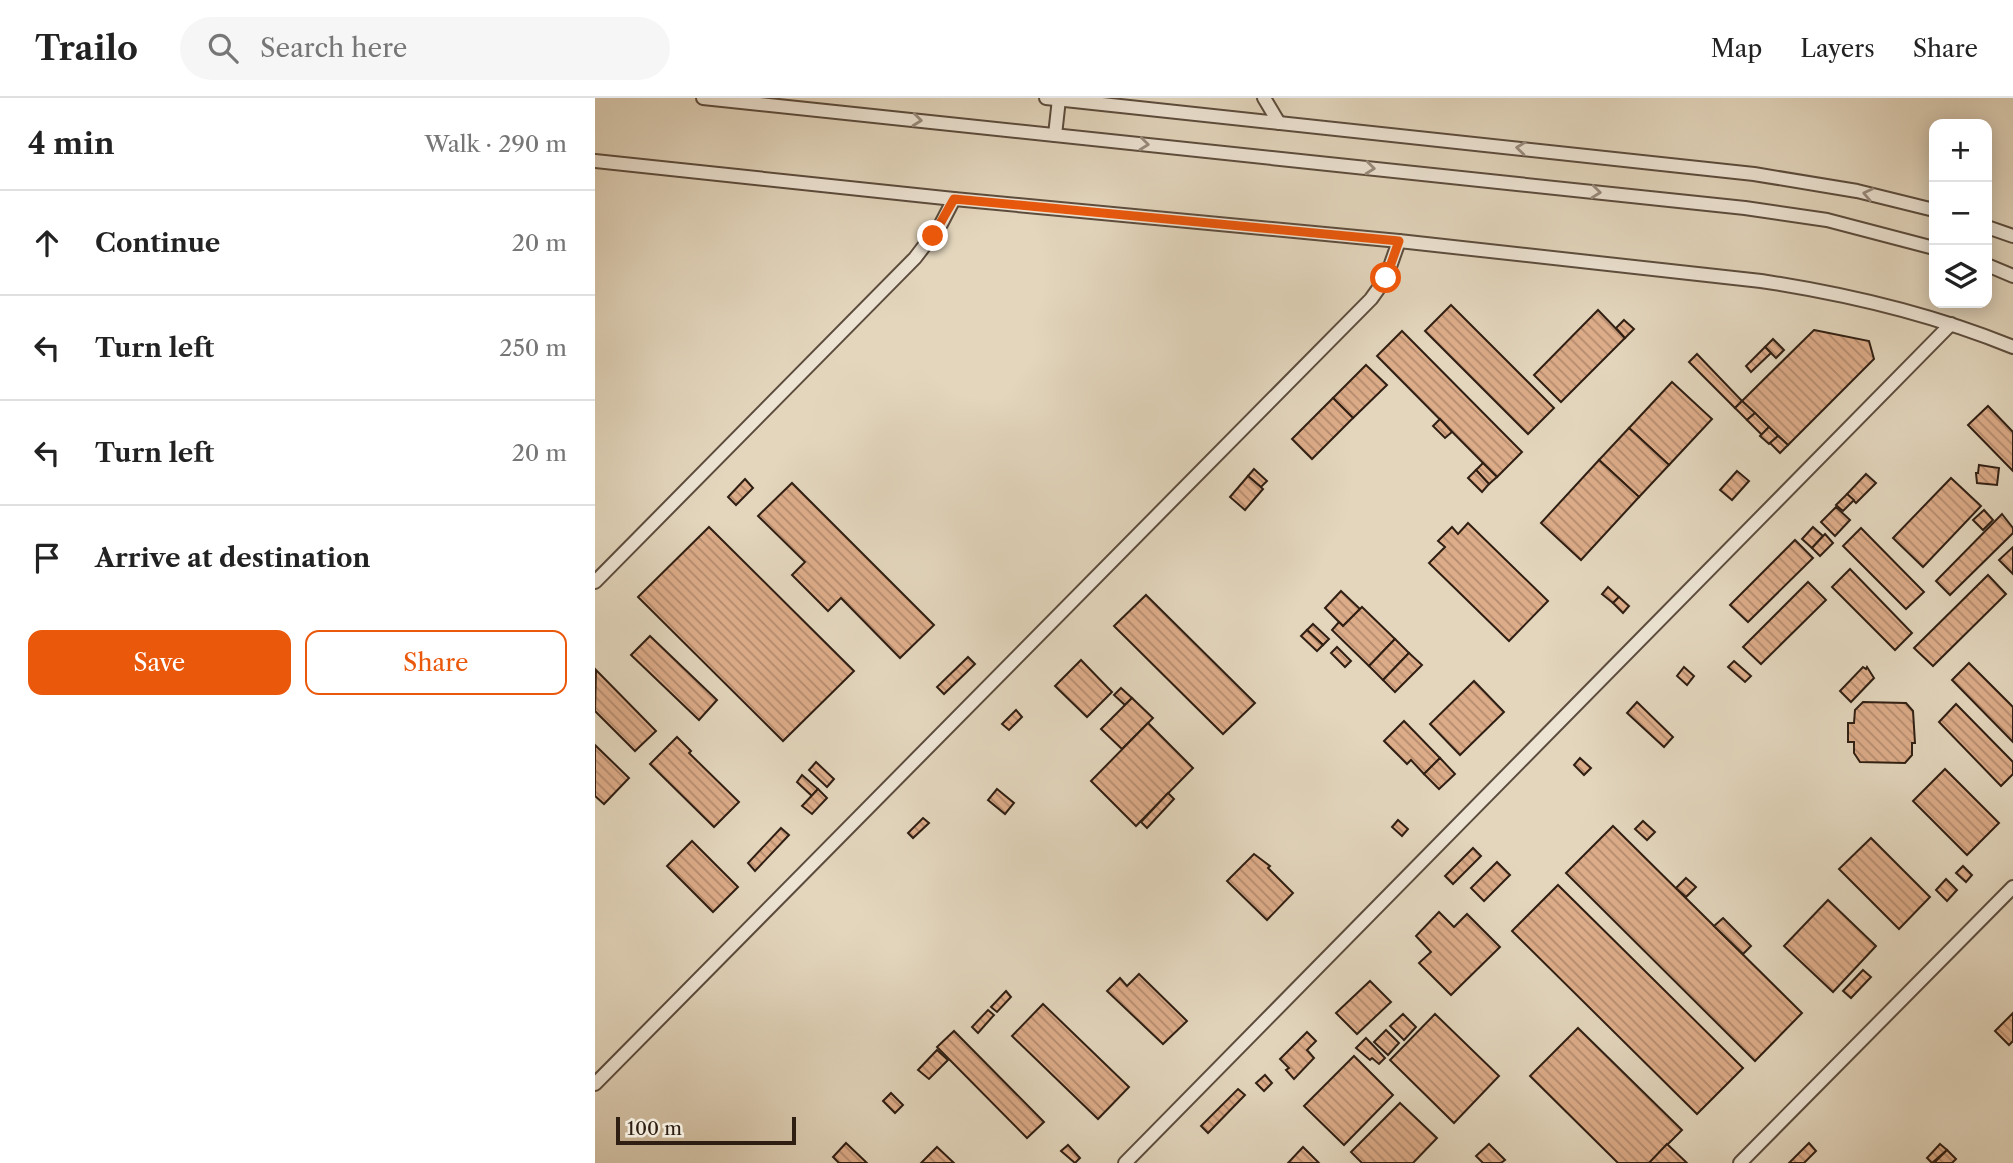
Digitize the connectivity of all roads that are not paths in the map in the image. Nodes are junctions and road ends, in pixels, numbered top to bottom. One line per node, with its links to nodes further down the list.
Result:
1 (703, 98): 5 (street)
2 (845, 98): 5 (street)
3 (1264, 98): 6 (street)
4 (1052, 99): 6 (street); 7 (street)
5 (845, 113): 7 (street, one-way to 7)
6 (1279, 123): 10 (street, one-way to 6)
7 (1055, 135): 14 (street, one-way to 14)
8 (595, 161): 9 (street)
9 (954, 199): 13 (street); 19 (street)
10 (1929, 209)
11 (1992, 229): 12 (street)
12 (2013, 236)
13 (1399, 241): 17 (street); 21 (street)
14 (1929, 247)
15 (1992, 267): 16 (street)
16 (2013, 276)
17 (1951, 324): 18 (street); 22 (street)
18 (2013, 347)
19 (595, 582)
20 (2013, 887): 23 (street)
21 (595, 1084)
22 (1125, 1163)
23 (1740, 1163)

